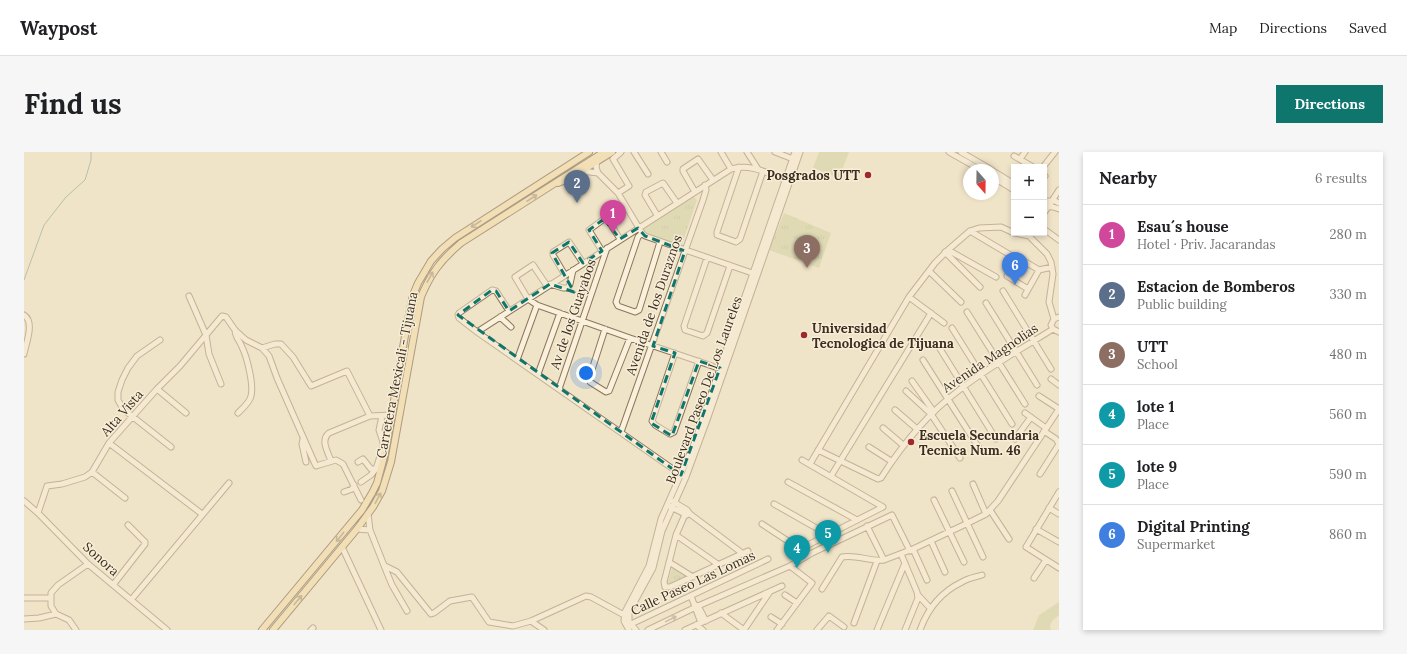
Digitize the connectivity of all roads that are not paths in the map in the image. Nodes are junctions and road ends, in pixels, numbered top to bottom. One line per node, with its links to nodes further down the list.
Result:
1 (589, 152): 139 (main road, Carretera Mexicali - Tijuana, one-way to 139)
2 (604, 152): 36 (main road, Carretera Mexicali - Tijuana)
3 (612, 152): 19 (main road)
4 (621, 152): 41 (street)
5 (634, 152): 30 (street)
6 (661, 152): 20 (street)
7 (722, 152): 26 (street)
8 (747, 152): 27 (street)
9 (775, 152): 17 (street)
10 (795, 152): 17 (street, Boulevard Paseo De Los Laureles)
11 (800, 152): 33 (street, Boulevard Paseo De Los Laureles)
12 (949, 152): 21 (street)
13 (961, 152): 22 (street)
14 (1025, 152): 18 (street)
15 (1055, 152): 24 (street)
16 (1014, 156): 18 (street)
17 (793, 159): 33 (street, Boulevard Paseo De Los Laureles)
18 (1020, 159): 23 (street)
19 (597, 161): 28 (main road); 29 (street)
20 (667, 162)
21 (970, 164)
22 (982, 164)
23 (1028, 164)
24 (1045, 164)
25 (739, 167): 26 (street); 27 (street); 27 (street)
26 (731, 169): 32 (street)
27 (761, 170): 33 (street)
28 (582, 172): 29 (street); 36 (main road)
29 (598, 173): 41 (street)
30 (648, 174)
31 (999, 174): 35 (street)
32 (713, 180): 37 (street); 40 (street)
33 (788, 181): 70 (street, Boulevard Paseo De Los Laureles)
34 (999, 181): 38 (street)
35 (1011, 182)
36 (553, 184): 191 (main road, Carretera Mexicali - Tijuana, one-way to 36)
37 (705, 185): 40 (street); 61 (street, Avenida de los Duraznos)
38 (1011, 188)
39 (1059, 190): 43 (street)
40 (695, 192): 44 (street)
41 (618, 193): 50 (street)
42 (1047, 201): 43 (street)
43 (1051, 201): 45 (street); 46 (street)
44 (677, 203): 49 (street); 49 (street)
45 (1059, 203)
46 (1047, 205)
47 (1047, 206): 48 (street)
48 (1059, 209)
49 (657, 215): 50 (street)
50 (638, 228): 54 (street); 56 (street)
51 (970, 231): 52 (street); 62 (street); 68 (street)
52 (1011, 231)
53 (1047, 231): 57 (street)
54 (642, 233): 58 (street); 58 (street)
55 (1032, 236): 66 (street)
56 (620, 239): 59 (street); 60 (street)
57 (1059, 240)
58 (660, 242): 61 (street)
59 (607, 248): 60 (street); 92 (street, Av de los Guayabos)
60 (602, 251): 64 (street)
61 (685, 251): 63 (street); 106 (street, Avenida de los Duraznos)
62 (946, 251): 69 (street); 73 (street); 75 (street)
63 (707, 258): 65 (street); 65 (street)
64 (583, 263): 67 (street); 71 (street)
65 (730, 266): 70 (street)
66 (1052, 267): 68 (street); 91 (street)
67 (573, 270): 71 (street); 74 (street)
68 (1039, 270): 76 (street)
69 (928, 271): 80 (street); 82 (street)
70 (755, 274): 115 (street, Boulevard Paseo De Los Laureles)
71 (565, 275): 74 (street)
72 (1007, 276): 76 (street)
73 (996, 277)
74 (549, 285): 81 (street); 81 (street)
75 (980, 287)
76 (1028, 288): 78 (street)
77 (1003, 291): 104 (street)
78 (1025, 295)
79 (189, 296): 101 (street)
80 (909, 298): 88 (street); 158 (street)
81 (528, 299): 84 (street); 85 (street)
82 (961, 302)
83 (986, 303): 108 (street)
84 (537, 305): 87 (street); 111 (street)
85 (509, 311): 90 (street); 99 (street)
86 (967, 312): 114 (street)
87 (560, 313): 92 (street); 117 (street)
88 (931, 313): 93 (street); 162 (street)
89 (24, 315): 110 (street)
90 (500, 317): 94 (street); 99 (street)
91 (1056, 318): 97 (street)
92 (583, 321): 96 (street); 127 (street, Av de los Guayabos)
93 (944, 323)
94 (511, 327)
95 (952, 328): 118 (street)
96 (605, 329): 102 (street); 102 (street)
97 (1053, 329): 100 (street); 104 (street, Avenida Magnolias)
98 (235, 330): 101 (street, Alta Vista); 107 (street); 136 (street)
99 (477, 332): 111 (street)
100 (1059, 332)
101 (206, 335): 121 (street); 126 (street, Alta Vista)
102 (630, 338): 106 (street)
103 (160, 340): 142 (street)
104 (1035, 341): 108 (street, Avenida Magnolias); 116 (street)
105 (938, 344): 124 (street)
106 (652, 346): 109 (street); 148 (street, Avenida de los Duraznos)
107 (262, 348): 140 (street); 149 (street)
108 (1016, 352): 114 (street, Avenida Magnolias); 122 (street)
109 (675, 353): 113 (street); 113 (street)
110 (24, 354)
111 (517, 360): 117 (street)
112 (923, 360): 131 (street)
113 (699, 361): 115 (street)
114 (999, 363): 118 (street, Avenida Magnolias); 132 (street)
115 (722, 369): 170 (street, Boulevard Paseo De Los Laureles)
116 (1051, 369)
117 (538, 374): 127 (street)
118 (981, 374): 124 (street, Avenida Magnolias); 144 (street)
119 (1051, 379): 123 (street)
120 (912, 381): 125 (street)
121 (221, 384)
122 (1036, 385)
123 (1059, 385)
124 (964, 386): 131 (street, Avenida Magnolias); 150 (street)
125 (917, 388): 129 (street); 137 (street)
126 (158, 389): 135 (street); 142 (street, Alta Vista)
127 (559, 389): 148 (street)
128 (906, 391): 129 (street)
129 (912, 396): 137 (street)
130 (1039, 396): 133 (street)
131 (948, 399): 137 (street, Avenida Magnolias); 157 (street)
132 (1025, 404)
133 (1059, 409): 147 (street)
134 (895, 410): 146 (street)
135 (186, 412)
136 (238, 413)
137 (932, 413): 146 (street, Avenida Magnolias); 159 (street)
138 (1025, 413): 143 (street)
139 (392, 415): 141 (street); 261 (main road, Carretera Mexicali - Tijuana, one-way to 261)
140 (370, 416): 141 (street); 161 (street)
141 (382, 416): 167 (street)
142 (134, 417): 153 (street, Alta Vista); 155 (street)
143 (1030, 417): 147 (street); 151 (street)
144 (1012, 424)
145 (883, 428): 154 (street)
146 (917, 429): 154 (street, Avenida Magnolias)
147 (1045, 430): 152 (street); 187 (street)
148 (621, 432): 170 (street)
149 (303, 438): 161 (street); 164 (street)
150 (996, 439)
151 (1015, 439)
152 (1059, 442): 169 (street)
153 (109, 443): 168 (street, Alta Vista); 190 (street)
154 (903, 445): 163 (street, Avenida Magnolias)
155 (171, 447)
156 (869, 447): 163 (street)
157 (979, 448)
158 (818, 450): 162 (street); 166 (street)
159 (960, 458)
160 (802, 460): 166 (street)
161 (331, 461): 176 (street)
162 (840, 461): 163 (street, Avenida Magnolias); 171 (street)
163 (891, 461)
164 (306, 462)
165 (358, 462): 167 (street)
166 (810, 464): 171 (street)
167 (376, 469): 172 (street)
168 (92, 472): 180 (street); 188 (street)
169 (1040, 474)
170 (684, 476): 184 (street, Boulevard Paseo De Los Laureles)
171 (831, 476): 194 (street)
172 (361, 482)
173 (788, 482): 194 (street)
174 (229, 483): 190 (street)
175 (973, 484): 192 (street)
176 (354, 485): 177 (street); 181 (street)
177 (344, 492)
178 (952, 492): 195 (street)
179 (1059, 492): 186 (street)
180 (125, 498)
181 (361, 500)
182 (934, 500): 203 (street)
183 (24, 501): 188 (street, Sonora)
184 (671, 504): 189 (street); 250 (street, Boulevard Paseo De Los Laureles); 257 (street, Boulevard Paseo De Los Laureles)
185 (774, 504): 204 (street)
186 (1049, 508): 193 (street); 199 (street)
187 (990, 510): 192 (street); 206 (street)
188 (38, 513): 224 (street, Sonora)
189 (688, 513): 205 (street); 213 (street)
190 (202, 514): 243 (street)
191 (368, 514): 200 (main road, Carretera Mexicali - Tijuana); 201 (street)
192 (986, 514): 195 (street)
193 (1059, 514)
194 (855, 521): 202 (street); 204 (street)
195 (968, 523): 203 (street); 215 (street)
196 (762, 524): 210 (street)
197 (128, 525): 234 (street)
198 (867, 526): 202 (street); 211 (street); 219 (street)
199 (1036, 528): 208 (street); 220 (street)
200 (357, 529): 201 (street); 209 (main road, Carretera Mexicali - Tijuana)
201 (370, 530): 226 (street)
202 (858, 530): 216 (street)
203 (950, 532): 207 (street); 222 (street)
204 (827, 534): 210 (street)
205 (676, 535): 221 (street); 225 (street)
206 (1009, 539)
207 (932, 541): 211 (street); 229 (street)
208 (1059, 542)
209 (342, 547): 262 (main road, Carretera Mexicali - Tijuana, one-way to 209); 263 (street)
210 (800, 549): 216 (street)
211 (912, 550): 214 (street); 233 (street)
212 (748, 551): 213 (street)
213 (742, 553): 225 (street)
214 (901, 554): 219 (street); 223 (street)
215 (984, 556)
216 (805, 557): 227 (street)
217 (768, 559): 240 (street, Calle Paseo Las Lomas)
218 (877, 560): 219 (street); 236 (street); 255 (street)
219 (884, 560)
220 (1046, 560): 228 (street); 232 (street)
221 (669, 562): 231 (street); 231 (street)
222 (964, 562)
223 (905, 563): 239 (street); 271 (street)
224 (88, 564): 234 (street, Sonora); 242 (street)
225 (719, 565): 231 (street)
226 (385, 566): 247 (street); 253 (street)
227 (790, 566): 244 (street); 245 (street)
228 (1059, 568)
229 (945, 572)
230 (982, 575): 246 (street)
231 (693, 577)
232 (1034, 578)
233 (927, 580)
234 (113, 585): 243 (street, Sonora)
235 (782, 586): 237 (street)
236 (822, 590)
237 (769, 592): 248 (street); 268 (street)
238 (785, 595): 244 (street)
239 (918, 595): 246 (street); 272 (street)
240 (691, 596): 245 (street); 257 (street, Calle Paseo Las Lomas)
241 (24, 598): 242 (street)
242 (50, 598): 249 (street)
243 (131, 600): 260 (street, Sonora)
244 (797, 603): 256 (street)
245 (696, 606): 254 (street); 265 (street, one-way to 245)
246 (930, 608): 273 (street)
247 (407, 612)
248 (721, 613): 254 (street); 268 (street)
249 (56, 614): 252 (street); 259 (street)
250 (624, 615): 253 (street); 257 (street)
251 (771, 617): 256 (street)
252 (24, 619)
253 (531, 621): 264 (street)
254 (701, 623): 266 (street); 267 (street)
255 (854, 623)
256 (782, 624): 269 (street)
257 (632, 628)
258 (844, 628): 270 (street)
259 (76, 630)
260 (167, 630)
261 (262, 630)
262 (273, 630)
263 (381, 630)
264 (544, 630)
265 (648, 630)
266 (685, 630)
267 (703, 630)
268 (744, 630)
269 (777, 630)
270 (818, 630)
271 (877, 630)
272 (905, 630)
273 (920, 630)

